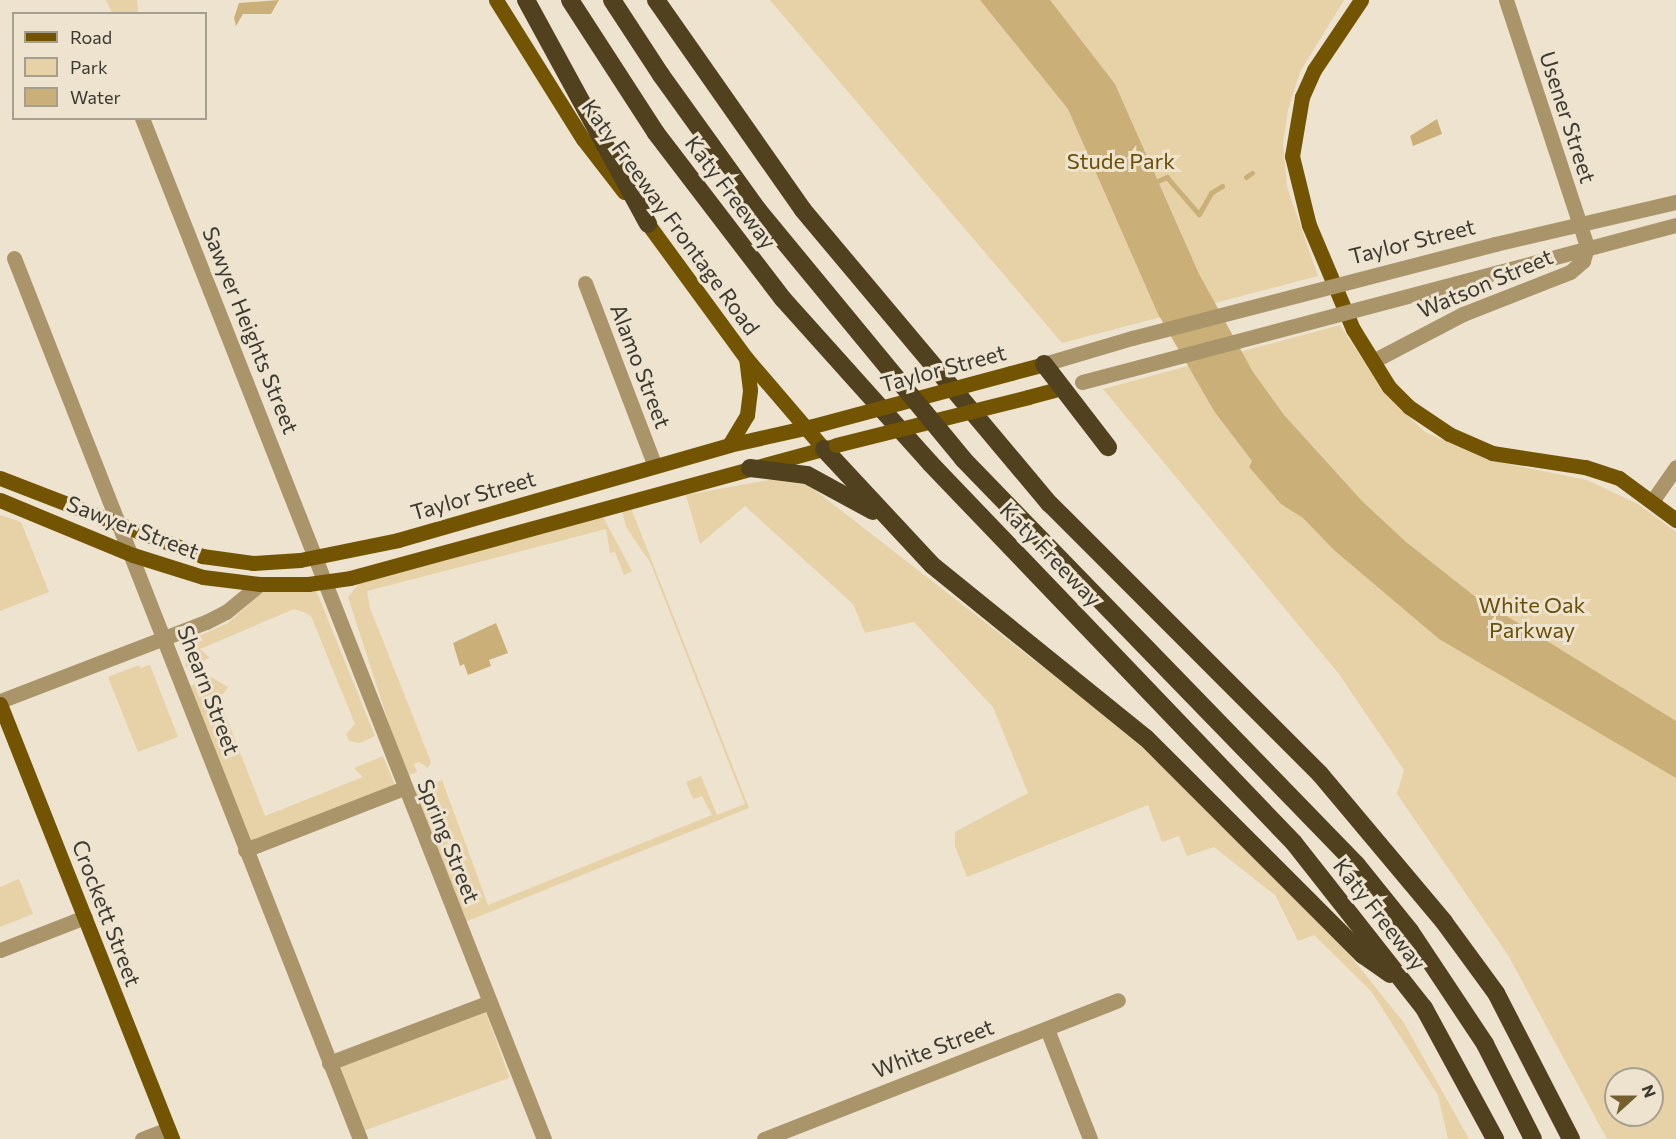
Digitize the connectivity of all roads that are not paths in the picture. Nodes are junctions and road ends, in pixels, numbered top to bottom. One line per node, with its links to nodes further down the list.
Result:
1 (496, 0): 10 (main road, Katy Freeway Frontage Road)
2 (526, 0): 10 (highway)
3 (570, 0): 45 (highway, Katy Freeway)
4 (612, 0): 57 (highway, bridge)
5 (656, 0): 58 (highway, Katy Freeway)
6 (1361, 0): 17 (main road)
7 (1506, 0): 11 (street, Usener Street)
8 (143, 120): 36 (street, Sawyer Heights Street)
9 (1676, 202): 11 (street)
10 (648, 224): 16 (main road, Katy Freeway Frontage Road)
11 (1580, 225): 13 (street, Usener Street); 18 (street, Taylor Street, bridge)
12 (1676, 225): 13 (street)
13 (1587, 247): 17 (street, Watson Street); 19 (street, Taylor Street, bridge)
14 (14, 258): 33 (street, Shearn Street)
15 (585, 283): 24 (street, Alamo Street)
16 (746, 358): 20 (main road, Katy Freeway Frontage Road); 21 (main road)
17 (1373, 361): 29 (main road)
18 (1044, 364): 19 (highway); 20 (main road, Taylor Street, bridge)
19 (1061, 388): 22 (main road, Taylor Street, bridge); 23 (highway)
20 (809, 427): 21 (main road, Taylor Street); 22 (main road, Katy Freeway Frontage Road)
21 (729, 445): 24 (main road, Taylor Street)
22 (830, 447): 26 (main road, Taylor Street); 31 (highway)
23 (1108, 447)
24 (655, 466): 30 (main road, Taylor Street)
25 (1676, 467): 29 (street)
26 (750, 468): 31 (highway); 34 (main road, Taylor Street)
27 (0, 478): 33 (main road, Sawyer Street)
28 (0, 500): 35 (main road, Sawyer Street)
29 (1653, 500): 32 (main road)
30 (499, 510): 34 (main road); 36 (main road, Taylor Street)
31 (883, 515): 45 (highway)
32 (1676, 520)
33 (120, 527): 35 (street, Shearn Street); 36 (main road, Sawyer Street)
34 (509, 534): 37 (main road, Taylor Street)
35 (133, 555): 38 (main road, Sawyer Street); 39 (street, Shearn Street)
36 (318, 558): 37 (street, Spring Street)
37 (326, 582): 38 (main road, Sawyer Street); 41 (street, Spring Street)
38 (260, 584): 39 (street)
39 (165, 637): 40 (street); 42 (street, Shearn Street)
40 (0, 702): 43 (main road, Crockett Street)
41 (404, 788): 42 (street); 47 (street, Spring Street)
42 (245, 850): 49 (street, Shearn Street)
43 (85, 917): 44 (street); 50 (main road, Crockett Street)
44 (0, 950)
45 (1406, 985): 56 (highway, Katy Freeway)
46 (1118, 1000): 48 (street, White Street)
47 (490, 1002): 49 (street); 53 (street, Spring Street)
48 (1047, 1029): 54 (street, White Street); 55 (street)
49 (328, 1063): 52 (street, Shearn Street)
50 (170, 1134): 51 (street)
51 (142, 1139)
52 (360, 1139)
53 (544, 1139)
54 (764, 1139)
55 (1090, 1139)
56 (1495, 1139)
57 (1533, 1139)
58 (1572, 1139)

